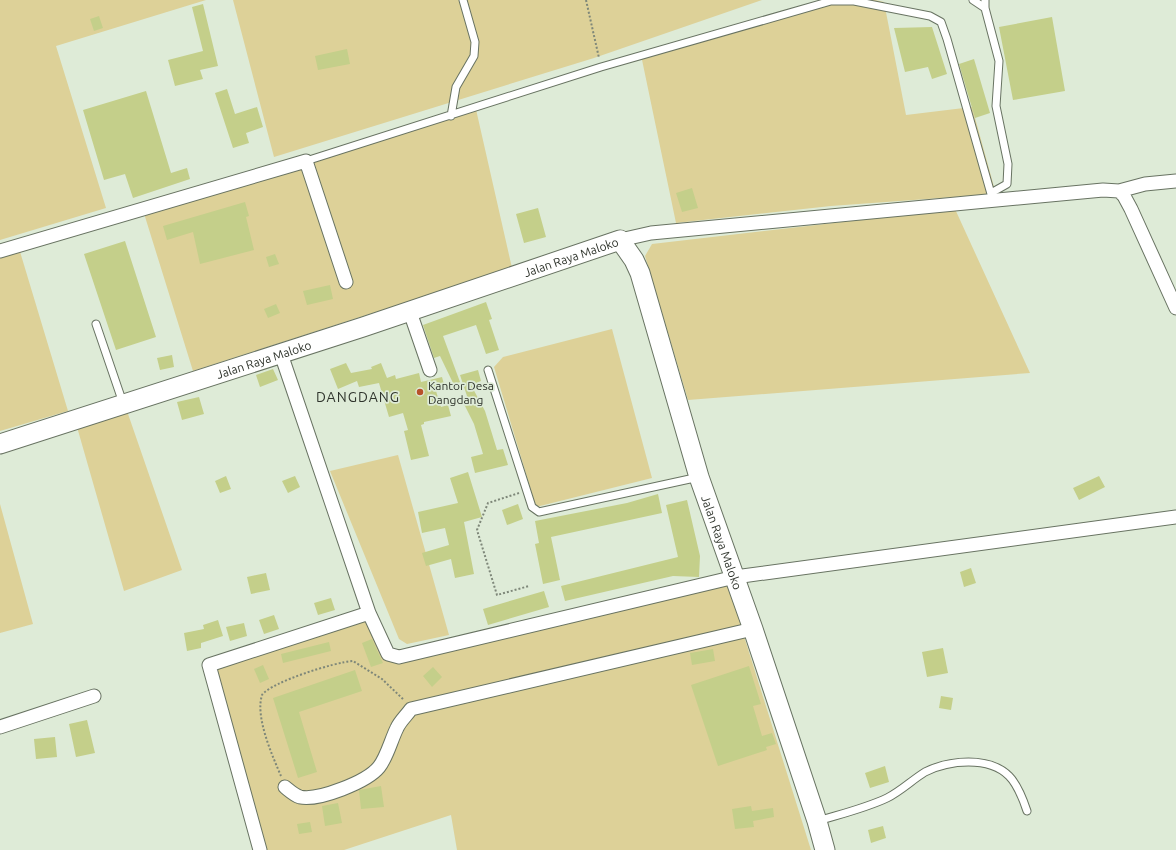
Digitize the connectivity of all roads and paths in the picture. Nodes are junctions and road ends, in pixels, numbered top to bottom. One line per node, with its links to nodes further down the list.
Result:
1 (463, 0): 6 (lane)
2 (586, 0): 5 (path)
3 (973, 0): 4 (lane)
4 (985, 4): 10 (lane)
5 (601, 67): 6 (lane); 10 (lane)
6 (451, 116): 7 (lane)
7 (306, 161): 12 (street); 13 (street)
8 (1176, 181): 9 (street)
9 (1119, 191): 10 (street); 14 (street)
10 (992, 197): 11 (street)
11 (620, 240): 15 (street, Jalan Raya Maloko); 22 (street, Jalan Raya Maloko)
12 (0, 251)
13 (346, 282)
14 (1176, 308)
15 (410, 312): 17 (street, Jalan Raya Maloko); 18 (street)
16 (96, 324): 20 (lane)
17 (281, 354): 20 (street, Jalan Raya Maloko); 27 (street)
18 (430, 370)
19 (488, 370): 23 (lane)
20 (124, 405): 21 (street, Jalan Raya Maloko)
21 (0, 444)
22 (699, 477): 23 (lane); 25 (street, Jalan Raya Maloko)
23 (527, 490): 26 (path)
24 (1176, 517): 25 (street)
25 (735, 577): 27 (street); 28 (street, Jalan Raya Maloko)
26 (529, 586)
27 (369, 613): 35 (street)
28 (753, 629): 30 (street); 34 (street, Jalan Raya Maloko)
29 (94, 696): 31 (street)
30 (411, 709): 32 (street); 32 (path)
31 (0, 727)
32 (285, 787)
33 (1027, 811): 34 (lane)
34 (817, 821): 36 (street, Jalan Raya Maloko)
35 (260, 850)
36 (825, 850)

